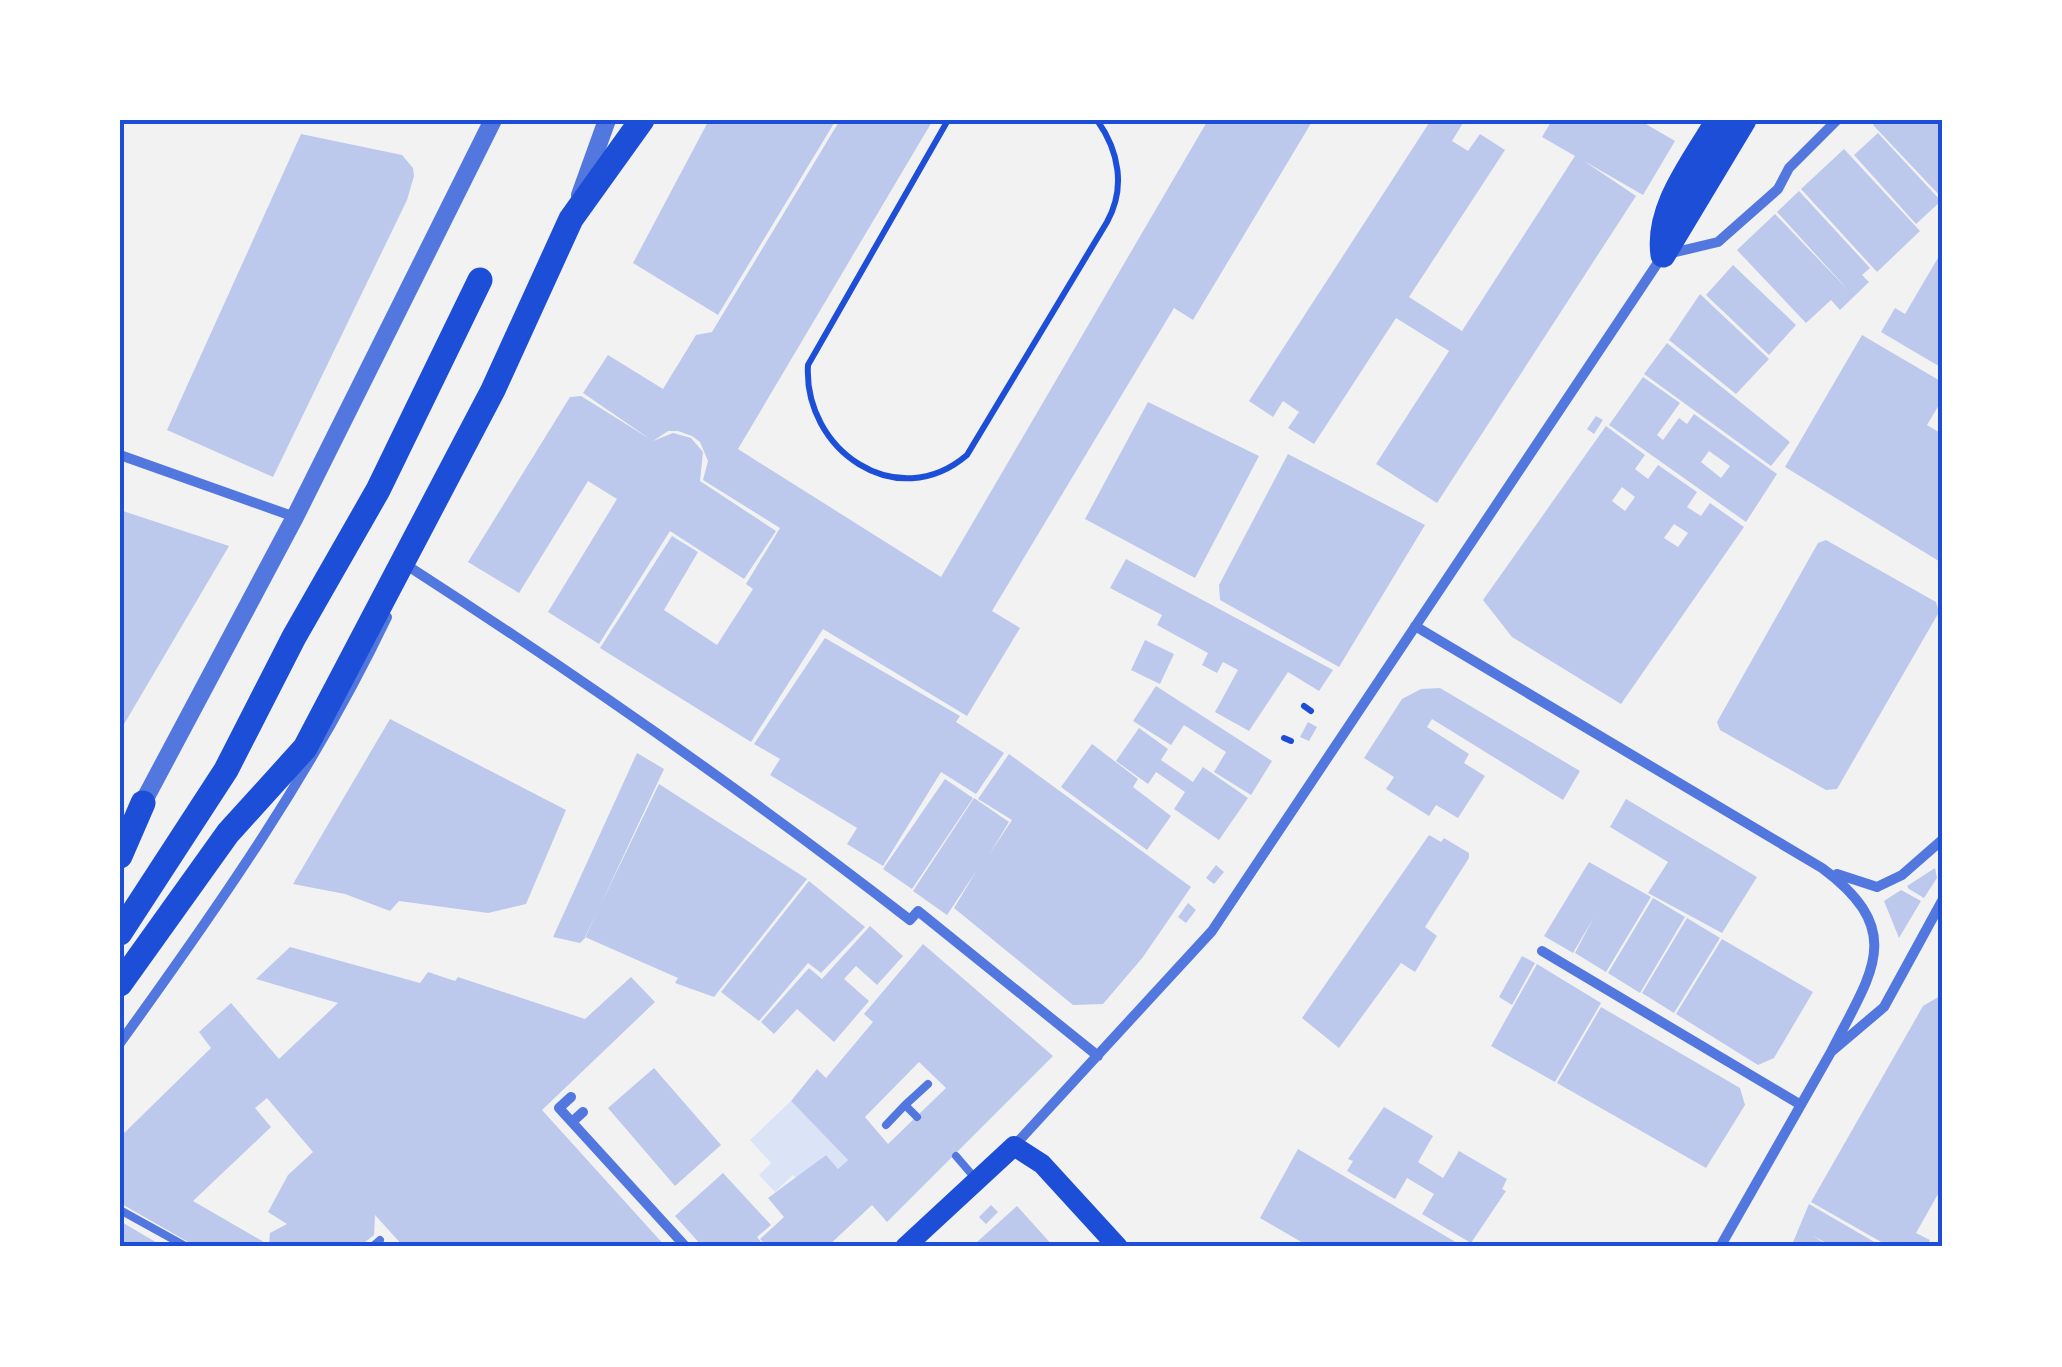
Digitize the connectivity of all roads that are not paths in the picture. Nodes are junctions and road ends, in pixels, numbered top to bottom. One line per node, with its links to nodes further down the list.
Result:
1 (493, 120): 12 (street)
2 (607, 120): 7 (street)
3 (642, 120): 7 (main road)
4 (1718, 120): 8 (main road)
5 (1744, 120): 8 (main road)
6 (1837, 120): 8 (street)
7 (571, 218): 10 (main road)
8 (1663, 255): 14 (street)
9 (480, 280): 22 (main road)
10 (494, 390): 13 (street); 25 (main road)
11 (120, 455): 12 (street)
12 (295, 517): 15 (street)
13 (411, 568): 26 (street); 28 (street)
14 (1416, 626): 19 (street); 28 (street)
15 (143, 802): 16 (street); 18 (main road)
16 (120, 840)
17 (1942, 840): 19 (street)
18 (120, 856)
19 (1822, 868): 27 (street)
20 (1942, 901): 21 (street)
21 (1930, 927): 23 (street); 27 (street)
22 (120, 933)
23 (1942, 933)
24 (1542, 952): 32 (street)
25 (120, 984)
26 (120, 1044)
27 (1831, 1052): 32 (street)
28 (1098, 1056): 37 (street)
29 (928, 1084): 31 (lane)
30 (571, 1097): 35 (street)
31 (906, 1105): 34 (lane); 36 (lane)
32 (1801, 1105): 47 (street)
33 (583, 1112): 35 (street)
34 (916, 1116)
35 (572, 1122): 44 (street)
36 (886, 1124)
37 (1014, 1146): 39 (main road); 46 (main road)
38 (956, 1156): 39 (lane)
39 (977, 1180): 45 (main road)
40 (120, 1210): 42 (lane)
41 (380, 1240): 43 (lane)
42 (187, 1247)
43 (372, 1247)
44 (686, 1247)
45 (905, 1247)
46 (1118, 1247)
47 (1720, 1247)

